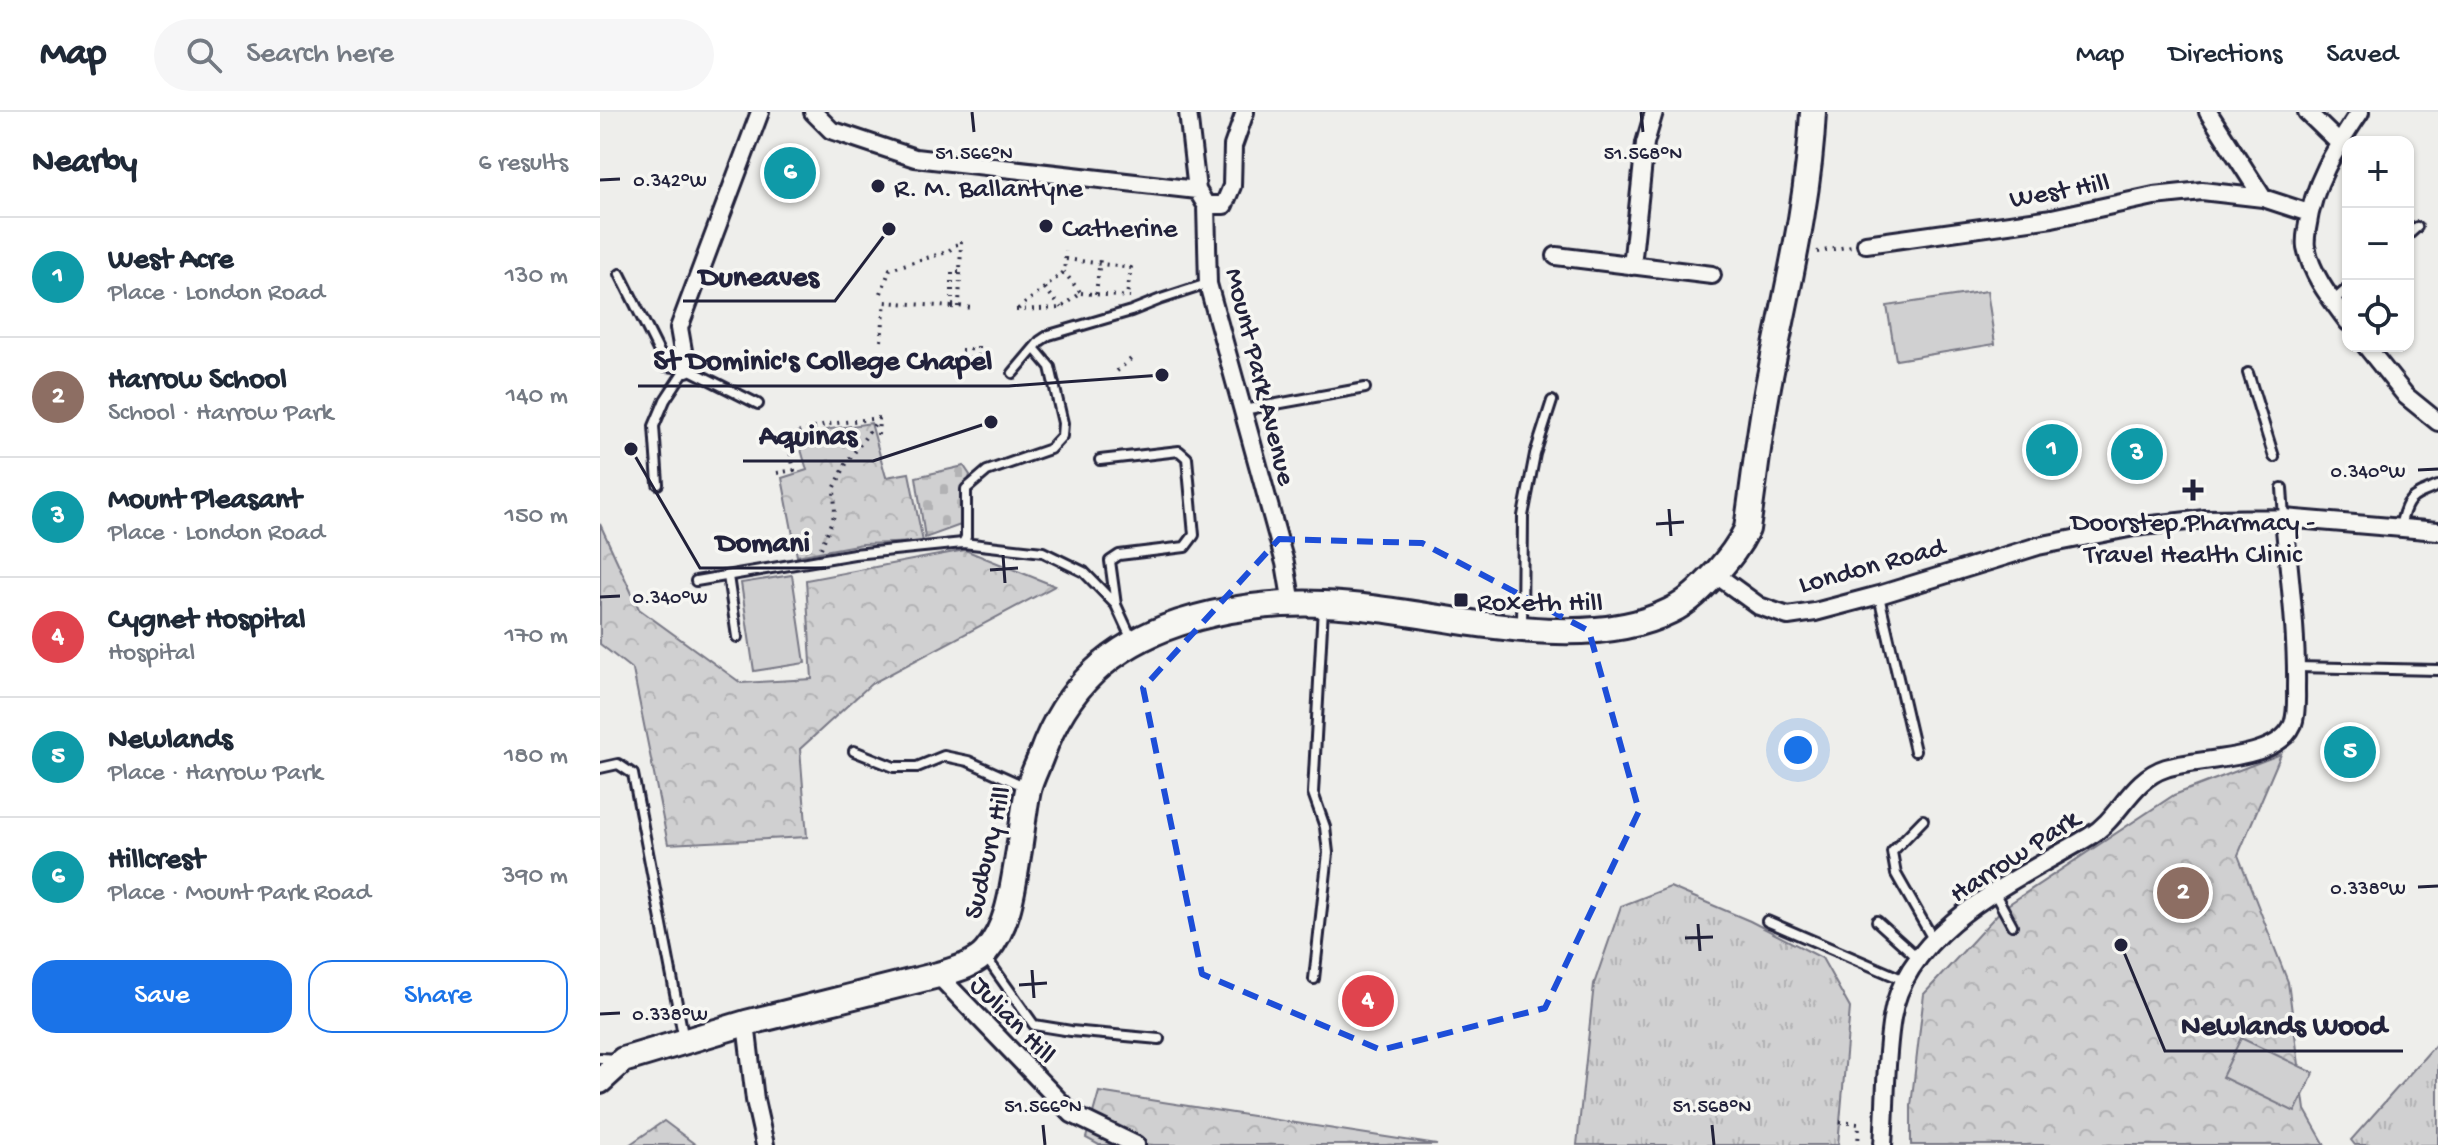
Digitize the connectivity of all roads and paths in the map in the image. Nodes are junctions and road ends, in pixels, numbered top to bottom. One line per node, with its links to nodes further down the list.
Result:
1 (760, 112): 46 (street)
2 (813, 112): 11 (street)
3 (1188, 112): 11 (street, Mount Park Avenue)
4 (1245, 112): 13 (street)
5 (1654, 112): 23 (street)
6 (1813, 112): 20 (main road)
7 (2208, 112): 12 (street)
8 (2307, 112): 10 (street)
9 (2360, 112): 10 (street)
10 (2339, 143): 14 (street)
11 (1197, 190): 13 (street, Mount Park Avenue)
12 (2263, 198): 14 (street, West Hill); 17 (street, West Hill)
13 (1206, 205): 28 (street, Mount Park Avenue)
14 (2309, 213): 36 (street)
15 (2417, 227): 16 (lane)
16 (2414, 230)
17 (1866, 244): 20 (path)
18 (1066, 251): 21 (path)
19 (1556, 256): 23 (street)
20 (1796, 256): 68 (main road)
21 (1066, 259): 22 (path); 25 (path)
22 (1100, 261): 33 (path); 34 (path)
23 (1632, 266): 27 (street)
24 (959, 272): 30 (path, bridge); 37 (path); 40 (path, bridge)
25 (1064, 272): 29 (path); 31 (path)
26 (620, 274): 46 (lane)
27 (1712, 275)
28 (1208, 284): 35 (lane); 53 (street, Mount Park Avenue)
29 (1044, 288): 38 (path); 38 (path)
30 (881, 293)
31 (1081, 293): 33 (path); 38 (path)
32 (2342, 293): 36 (lane)
33 (1096, 294): 34 (path)
34 (1127, 296): 35 (path)
35 (1161, 299): 42 (lane)
36 (2333, 301): 39 (street)
37 (972, 308)
38 (1061, 308)
39 (2342, 314)
40 (881, 341)
41 (978, 345): 44 (path)
42 (1034, 348): 48 (lane); 66 (lane)
43 (2371, 352): 55 (street)
44 (961, 353)
45 (1132, 358): 47 (path)
46 (686, 368): 52 (lane); 60 (lane)
47 (1117, 371)
48 (1013, 373)
49 (2248, 373): 57 (lane)
50 (1365, 388): 53 (lane)
51 (1552, 401): 75 (lane)
52 (758, 404)
53 (1242, 410): 72 (street, Mount Park Avenue)
54 (879, 418): 56 (path); 59 (path); 67 (path)
55 (2438, 422)
56 (878, 435)
57 (2274, 457)
58 (1100, 460): 74 (lane)
59 (777, 473)
60 (658, 484)
61 (2438, 486): 64 (lane)
62 (2282, 488): 63 (lane)
63 (2284, 518): 64 (street, London Road); 71 (street, London Road); 78 (street, Harrow Park)
64 (2400, 528): 65 (street, London Road)
65 (2438, 531)
66 (963, 543): 67 (lane); 74 (lane)
67 (817, 561): 69 (lane)
68 (1715, 574): 71 (street, London Road); 75 (main road)
69 (728, 576): 70 (lane); 76 (lane)
70 (696, 581)
71 (1879, 595): 81 (lane)
72 (1292, 604): 73 (main road); 77 (main road, Sudbury Hill)
73 (1323, 604): 75 (main road); 93 (lane)
74 (1116, 605): 77 (lane)
75 (1522, 628)
76 (737, 637)
77 (1133, 643): 83 (main road, Sudbury Hill)
78 (2296, 667): 79 (lane); 85 (street, Harrow Park)
79 (2438, 670)
80 (854, 751): 83 (lane)
81 (1915, 751)
82 (600, 768): 97 (lane)
83 (1029, 788): 90 (main road, Sudbury Hill)
84 (1923, 820): 89 (lane)
85 (1994, 892): 88 (lane); 89 (street, Harrow Park)
86 (1767, 921): 94 (lane)
87 (1877, 921): 91 (lane)
88 (2012, 925)
89 (1933, 939): 91 (street, Harrow Park)
90 (984, 955): 92 (main road, Sudbury Hill); 96 (lane)
91 (1918, 958): 94 (street, Harrow Park)
92 (938, 975): 95 (main road, Sudbury Hill); 102 (street, Julian Hill)
93 (1314, 979)
94 (1904, 980): 104 (street, Harrow Park)
95 (746, 1023): 97 (main road, Sudbury Hill); 101 (street)
96 (1159, 1039)
97 (684, 1042): 98 (main road, Sudbury Hill)
98 (612, 1059): 99 (main road, Sudbury Hill)
99 (600, 1081)
100 (1840, 1122): 103 (path)
101 (765, 1145)
102 (1136, 1145)
103 (1858, 1145)
104 (1883, 1145)

